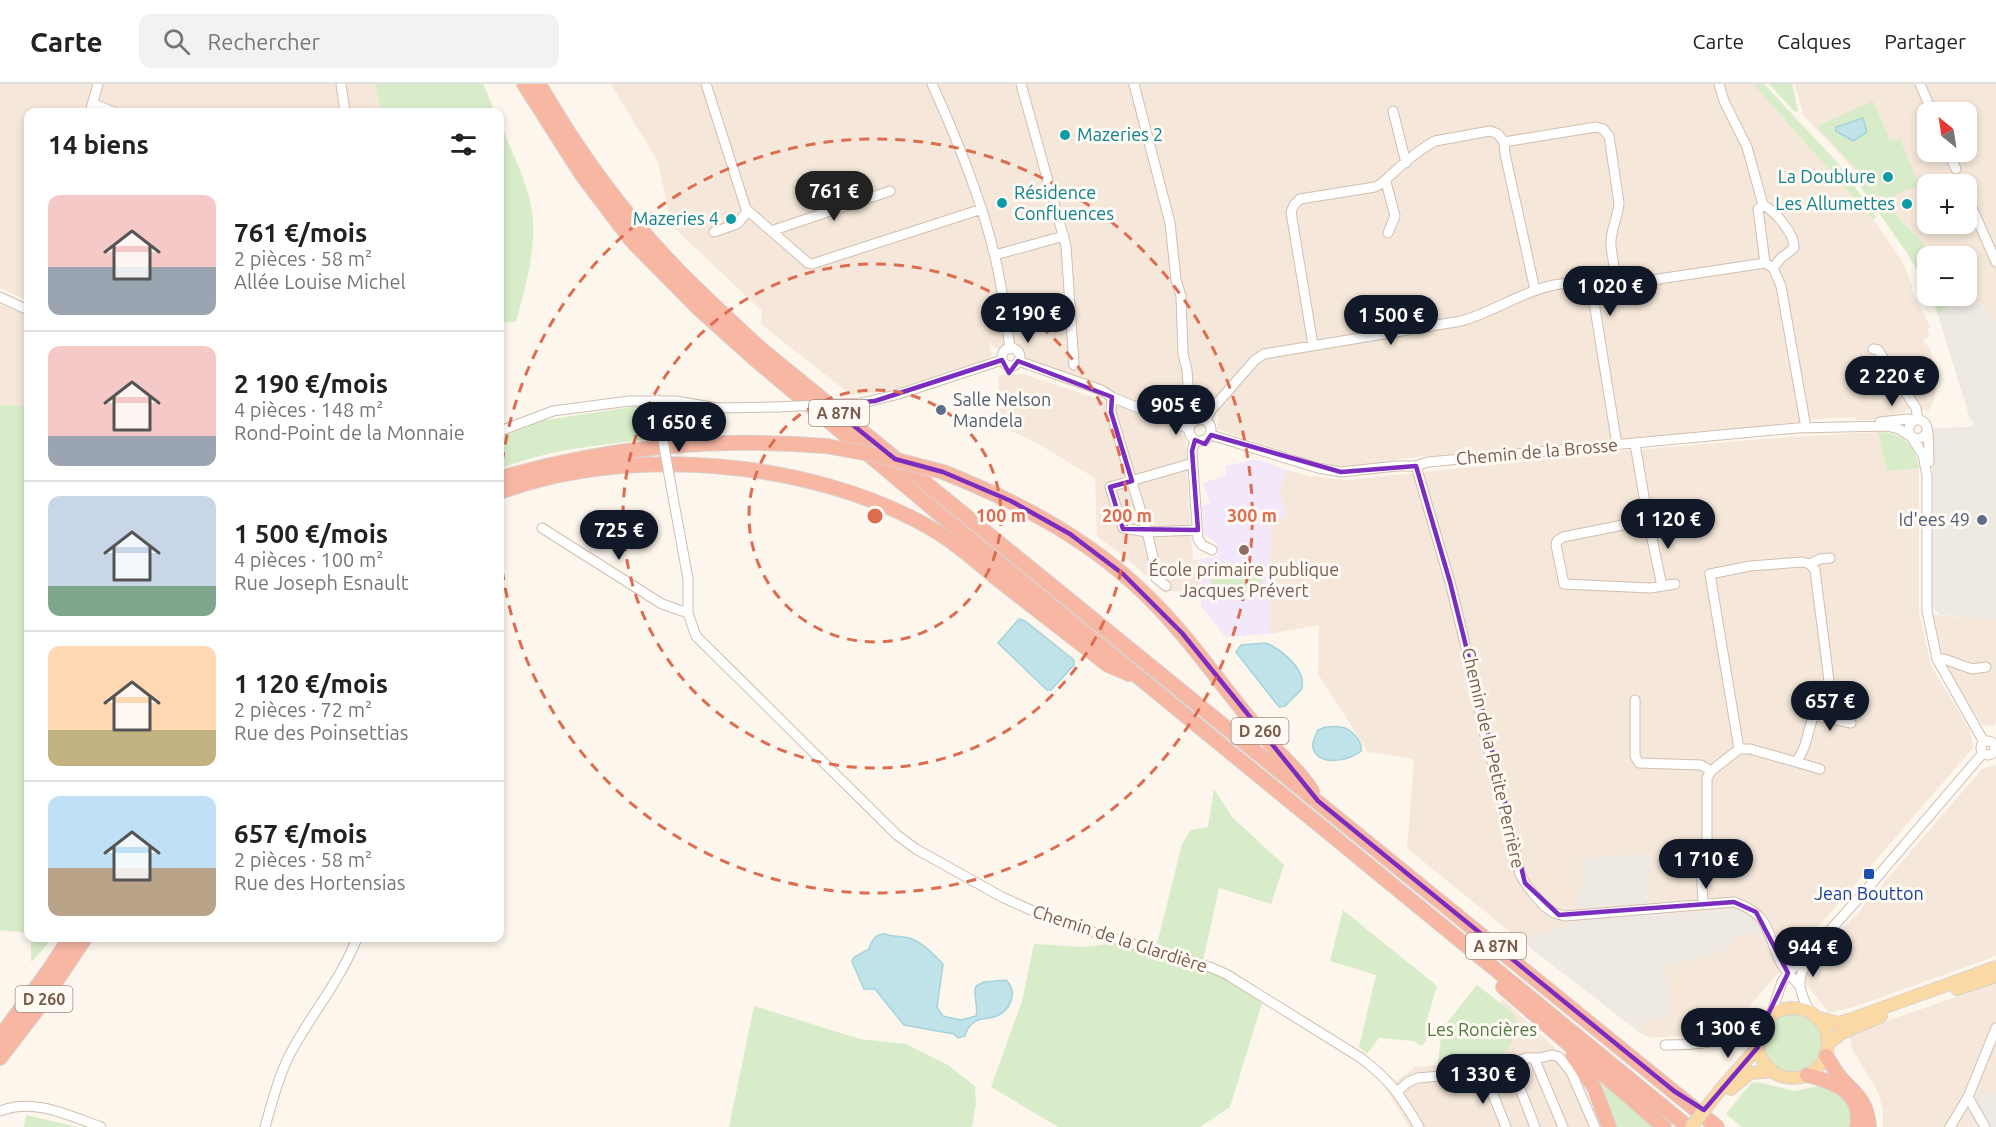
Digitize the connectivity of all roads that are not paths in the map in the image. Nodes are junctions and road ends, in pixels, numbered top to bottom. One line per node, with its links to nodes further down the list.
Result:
1 (98, 84): 12 (street)
2 (341, 84): 13 (street)
3 (524, 84): 75 (highway, A 87N)
4 (539, 84): 85 (highway, A 87N)
5 (706, 84): 23 (street)
6 (932, 84): 22 (street)
7 (1021, 84): 28 (street)
8 (1134, 84): 46 (street)
9 (1719, 84): 21 (street)
10 (1920, 84): 11 (street)
11 (1928, 102)
12 (92, 108)
13 (344, 108)
14 (1394, 111): 17 (street)
15 (1504, 142): 17 (street); 32 (street); 33 (street)
16 (1953, 162): 18 (street)
17 (1406, 163): 19 (street)
18 (1956, 169)
19 (1386, 182): 27 (street); 37 (street)
20 (890, 191): 25 (street)
21 (1763, 205): 31 (street); 31 (street)
22 (982, 209): 25 (street); 29 (street)
23 (748, 211): 25 (street); 26 (street)
24 (1977, 219): 30 (street)
25 (771, 231)
26 (714, 232)
27 (1388, 233)
28 (1064, 236): 29 (street); 42 (street)
29 (995, 255): 38 (street)
30 (1996, 262)
31 (1769, 266): 32 (street); 48 (street)
32 (1616, 281): 34 (street)
33 (1535, 290): 34 (street); 37 (street)
34 (1593, 290): 55 (street)
35 (0, 297): 36 (street)
36 (24, 308)
37 (1313, 345): 46 (street)
38 (1010, 349): 40 (street); 41 (street)
39 (1873, 349): 45 (street)
40 (1002, 360): 41 (street); 44 (street, bridge)
41 (1018, 361): 43 (street)
42 (1074, 365)
43 (1112, 397): 46 (street); 60 (street)
44 (658, 400): 49 (street); 72 (street, Chemin de la Glardière, bridge)
45 (1917, 420): 47 (street, Chemin de la Brosse); 50 (street); 52 (street)
46 (1196, 423): 51 (street); 53 (street)
47 (1869, 425): 48 (street, Chemin de la Brosse); 52 (street, Chemin de la Brosse)
48 (1806, 428): 54 (street, Chemin de la Brosse)
49 (504, 429)
50 (1927, 432): 52 (street); 58 (street)
51 (1211, 435): 53 (street); 57 (street, Chemin de la Brosse)
52 (1911, 437): 58 (street)
53 (1195, 440): 56 (street)
54 (1635, 444): 55 (street, Chemin de la Brosse); 62 (street)
55 (1617, 445): 57 (street, Chemin de la Brosse)
56 (1192, 463): 60 (street); 64 (street)
57 (1416, 466): 86 (street, Chemin de la Petite Perrière)
58 (1927, 476): 73 (street)
59 (504, 477): 85 (highway, D 260, bridge)
60 (1132, 481): 65 (street); 65 (street)
61 (504, 491): 75 (highway)
62 (1648, 520): 71 (street); 71 (street)
63 (542, 528): 72 (street)
64 (1198, 530): 65 (street); 66 (street)
65 (1147, 532): 70 (street)
66 (1212, 550)
67 (1830, 558): 68 (street)
68 (1810, 564): 77 (street); 80 (street)
69 (1675, 584): 71 (street)
70 (1166, 586)
71 (1662, 586)
72 (688, 613): 111 (street, Chemin de la Glardière)
73 (1937, 659): 74 (street); 79 (street)
74 (1986, 667)
75 (1144, 680): 87 (highway, A 87N)
76 (1635, 700): 84 (street)
77 (1813, 715): 78 (street); 82 (street)
78 (1851, 723)
79 (1990, 741): 81 (street)
80 (1738, 749): 82 (street); 84 (street)
81 (1991, 755): 91 (street)
82 (1796, 762): 83 (street)
83 (1820, 770)
84 (1711, 771): 86 (street)
85 (1318, 801): 112 (highway, A 87N)
86 (1703, 904): 93 (street, Chemin de la Petite Perrière)
87 (1455, 936): 96 (highway); 125 (highway, A 87N)
88 (67, 942): 101 (highway, D 260)
89 (82, 942): 105 (highway, D 260)
90 (355, 942): 117 (street)
91 (1816, 946): 93 (street); 95 (street)
92 (1996, 967): 98 (main road)
93 (1788, 973): 95 (street, Chemin de la Petite Perrière); 97 (street)
94 (1996, 975): 104 (main road)
95 (1799, 985): 98 (street, Chemin de la Petite Perrière)
96 (1532, 1013): 123 (highway); 124 (highway)
97 (1772, 1015): 98 (main road); 99 (main road)
98 (1815, 1015): 104 (main road)
99 (1762, 1026): 102 (street); 103 (main road)
100 (1996, 1028): 114 (street)
101 (0, 1037)
102 (1665, 1045)
103 (1758, 1047): 108 (main road); 113 (main road)
104 (1828, 1050): 110 (main road); 130 (highway)
105 (0, 1058)
106 (1534, 1058): 107 (street); 121 (street); 122 (street)
107 (1510, 1063): 109 (street); 120 (street)
108 (1772, 1071): 110 (main road); 113 (main road)
109 (1484, 1072): 111 (street); 119 (street)
110 (1808, 1075): 129 (highway)
111 (1398, 1091): 118 (street, Chemin de la Glardière)
112 (1674, 1091): 127 (highway, A 87N); 128 (highway)
113 (1723, 1093): 125 (main road, bridge); 126 (main road)
114 (1968, 1097): 131 (street); 132 (street)
115 (0, 1111): 116 (street)
116 (101, 1127)
117 (266, 1127)
118 (1419, 1127)
119 (1506, 1127)
120 (1535, 1127)
121 (1563, 1127)
122 (1595, 1127)
123 (1609, 1127)
124 (1664, 1127)
125 (1690, 1127)
126 (1700, 1127)
127 (1717, 1127)
128 (1731, 1127)
129 (1857, 1127)
130 (1869, 1127)
131 (1950, 1127)
132 (1985, 1127)

